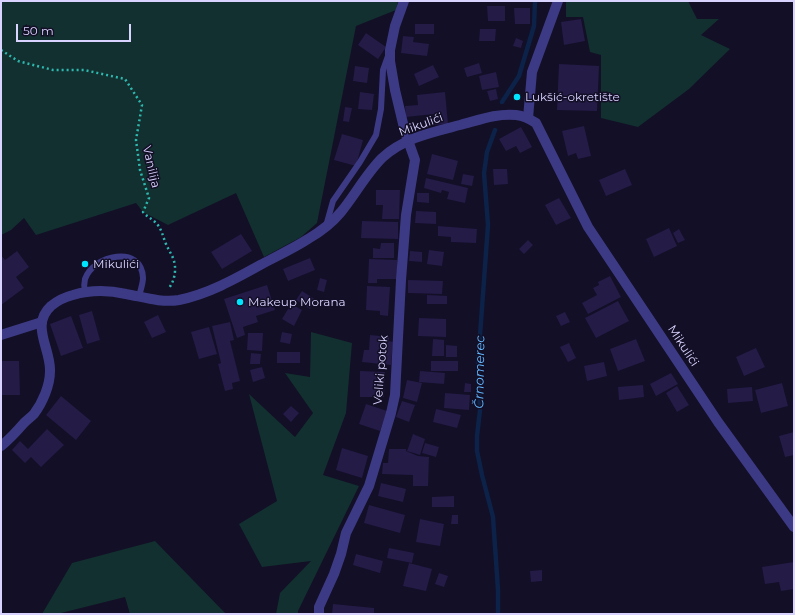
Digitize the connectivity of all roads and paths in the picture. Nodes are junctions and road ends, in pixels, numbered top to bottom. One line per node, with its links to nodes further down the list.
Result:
1 (404, 1): 4 (street, Veliki potok)
2 (558, 1): 5 (street)
3 (1, 50): 10 (path, Vanilija)
4 (390, 50): 6 (street, Veliki potok); 7 (lane)
5 (528, 118): 6 (street, Mikulići); 14 (street, Mikulići)
6 (408, 141): 7 (street, Mikulići); 15 (street, Veliki potok)
7 (326, 228): 10 (street, Mikulići)
8 (85, 292): 9 (street, Mikulići); 9 (lane); 11 (street, Mikulići)
9 (139, 297): 10 (street, Mikulići)
10 (151, 299)
11 (42, 322): 12 (street); 13 (street)
12 (1, 335)
13 (1, 446)
14 (794, 527)
15 (319, 614)

